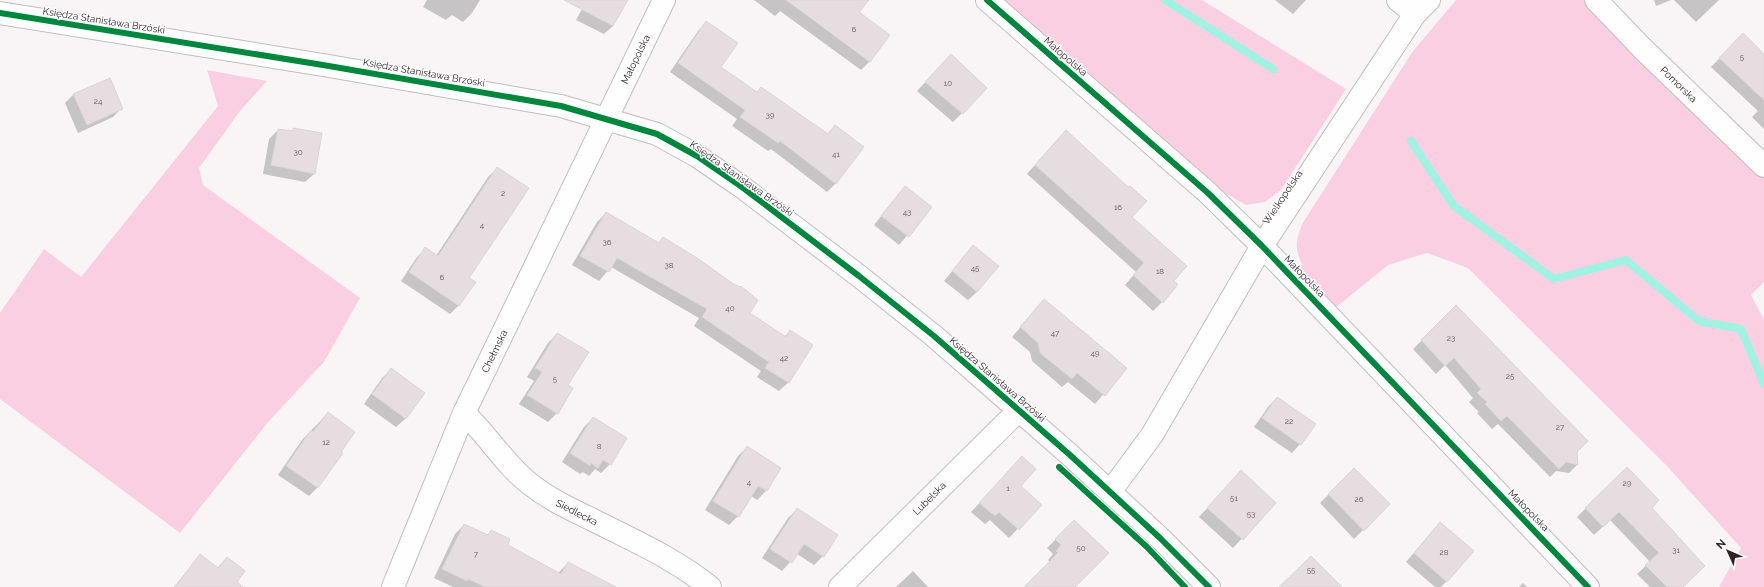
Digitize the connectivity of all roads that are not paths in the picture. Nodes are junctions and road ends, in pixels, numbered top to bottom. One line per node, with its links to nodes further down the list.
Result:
1 (664, 0): 7 (street, Małopolska)
2 (987, 0): 9 (street, Małopolska)
3 (1398, 0): 5 (street)
4 (1596, 0): 8 (street, Pomorska)
5 (1422, 7): 9 (street, Wielkopolska)
6 (0, 13): 7 (street, Księdza Stanisława Brzóski)
7 (606, 119): 10 (street, Księdza Stanisława Brzóski); 11 (street, Chełmska)
8 (1764, 166)
9 (1262, 246): 12 (street, Wielkopolska); 17 (street, Małopolska)
10 (1019, 410): 12 (street, Księdza Stanisława Brzóski); 15 (street, Lubelska)
11 (464, 413): 13 (street, Chełmska); 14 (street, Siedlecka)
12 (1110, 492): 16 (street, Księdza Stanisława Brzóski)
13 (393, 587)
14 (710, 587)
15 (840, 587)
16 (1209, 587)
17 (1588, 587)

